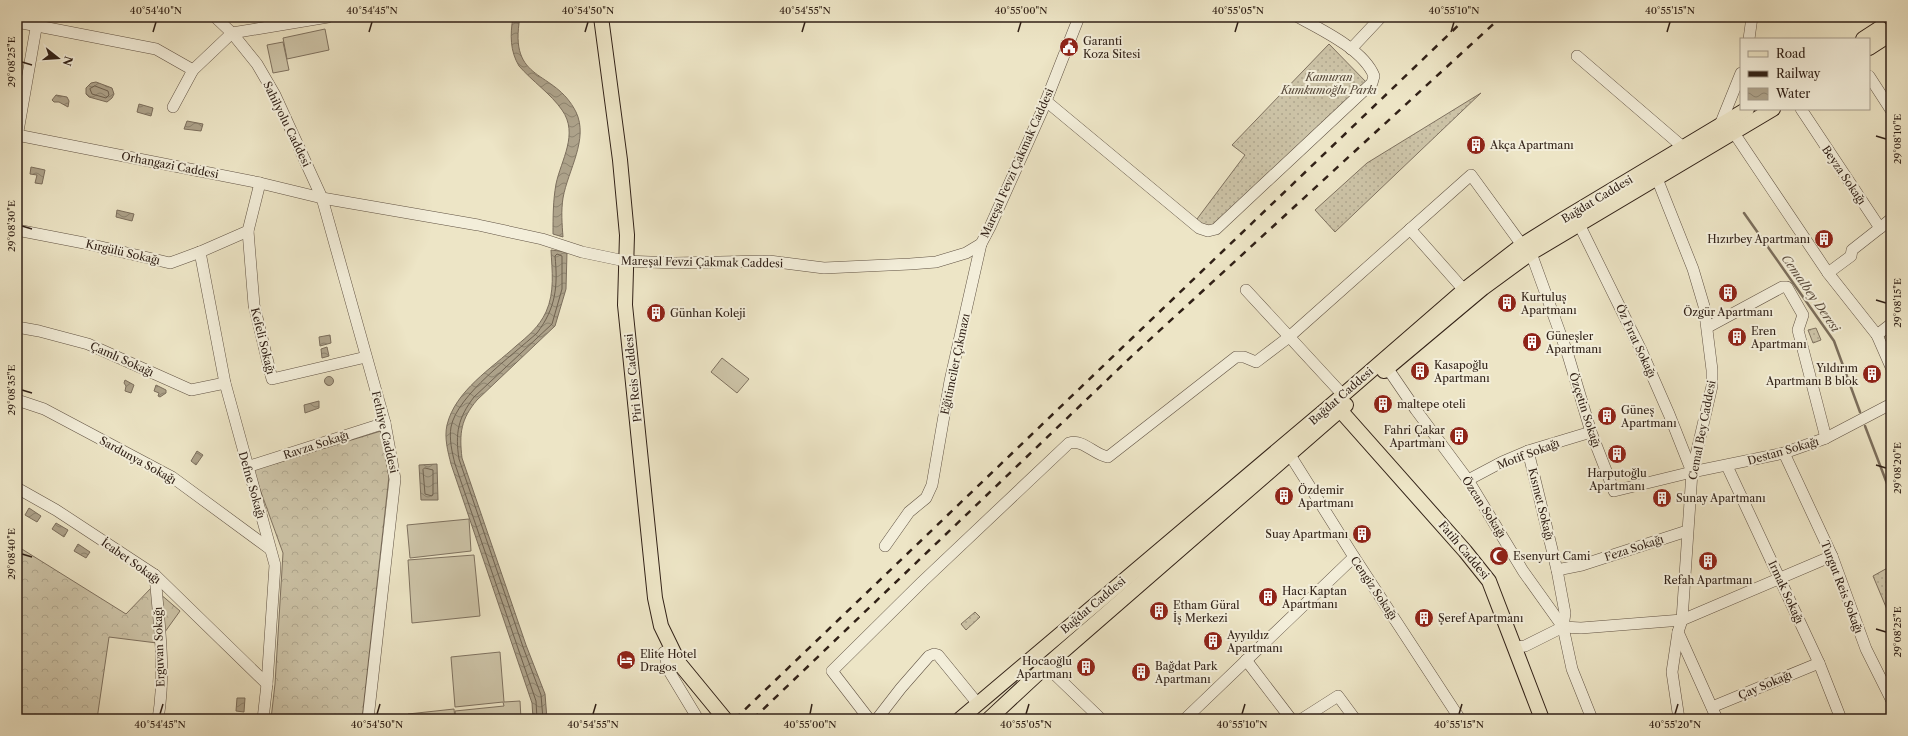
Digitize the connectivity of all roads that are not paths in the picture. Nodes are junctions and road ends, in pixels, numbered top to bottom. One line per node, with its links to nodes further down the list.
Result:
1 (215, 17): 12 (street, Sahilyolu Caddesi)
2 (328, 17): 12 (street)
3 (595, 17): 43 (main road, Piri Reis Caddesi)
4 (601, 17): 43 (main road, Piri Reis Caddesi)
5 (1079, 17): 21 (street, Mareşal Fevzi Çakmak Caddesi)
6 (1298, 17): 16 (street)
7 (1381, 17): 16 (street)
8 (1763, 17): 9 (street)
9 (1752, 20): 13 (street)
10 (17, 22): 11 (street)
11 (37, 22): 18 (street); 29 (street)
12 (232, 33): 18 (street); 33 (street, Sahilyolu Caddesi)
13 (1749, 38)
14 (1866, 38): 15 (main road)
15 (1870, 47)
16 (1351, 49): 21 (street)
17 (1577, 56): 30 (street)
18 (193, 70): 22 (street)
19 (1740, 75): 27 (street)
20 (1870, 78): 26 (street)
21 (1046, 101): 40 (street, Mareşal Fevzi Çakmak Caddesi)
22 (173, 107)
23 (1745, 110): 27 (main road, Bağdat Caddesi)
24 (1771, 110): 28 (main road, Bağdat Caddesi)
25 (1802, 110): 36 (street, Beyza Sokağı)
26 (1891, 110)
27 (1720, 125): 30 (main road, Bağdat Caddesi)
28 (1734, 133): 31 (main road, Bağdat Caddesi); 44 (street)
29 (17, 136): 32 (street, Orhangazi Caddesi)
30 (1684, 148): 31 (main road, Bağdat Caddesi)
31 (1655, 172): 34 (main road, Bağdat Caddesi); 49 (street, Cemal Bey Caddesi)
32 (260, 183): 33 (street, Orhangazi Caddesi); 39 (street)
33 (322, 198): 43 (street, Mareşal Fevzi Çakmak Caddesi); 52 (street, Fethiye Caddesi)
34 (1577, 218): 41 (main road, Bağdat Caddesi); 68 (street, Öz Fırat Sokağı)
35 (1891, 219): 36 (street)
36 (1880, 228): 44 (street)
37 (1410, 229): 41 (street, Özçetin Sokağı); 46 (street); 51 (street)
38 (17, 230): 42 (street, Kırgülü Sokağı)
39 (248, 231): 42 (street, Kırgülü Sokağı); 52 (street, Kefeli Sokağı)
40 (981, 244): 43 (street, Mareşal Fevzi Çakmak Caddesi); 72 (street, Eğitimciler Çıkmazı)
41 (1526, 249): 46 (main road, Bağdat Caddesi); 54 (main road, Bağdat Caddesi); 61 (street, Özçetin Sokağı)
42 (200, 252): 55 (street, Defne Sokağı)
43 (622, 261): 85 (main road, Piri Reis Caddesi); 91 (main road, Piri Reis Caddesi)
44 (1828, 273): 50 (street)
45 (1246, 290): 51 (street)
46 (1464, 290): 56 (main road, Bağdat Caddesi)
47 (1891, 324): 50 (street)
48 (17, 327): 55 (street, Çamlı Sokağı)
49 (1708, 327): 62 (street); 68 (street, Cemal Bey Caddesi)
50 (1877, 335): 53 (street)
51 (1289, 337): 56 (street); 103 (street)
52 (366, 356): 60 (street, Fethiye Caddesi)
53 (1891, 367)
54 (1388, 369): 59 (main road, Bağdat Caddesi); 69 (street, Özcan Sokağı)
55 (225, 383): 66 (street, Defne Sokağı)
56 (1343, 394): 89 (main road, Bağdat Caddesi)
57 (17, 400): 73 (street, Sardunya Sokağı)
58 (1891, 404): 62 (street, Destan Sokağı)
59 (1340, 410): 65 (main road, Bağdat Caddesi); 84 (main road, Fatih Caddesi)
60 (385, 423): 66 (street, Ravza Sokağı); 99 (street, Fethiye Caddesi)
61 (1591, 432): 63 (street, Motif Sokağı); 68 (street, Özçetin Sokağı)
62 (1826, 438): 64 (street, Destan Sokağı)
63 (1528, 451): 69 (street, Motif Sokağı); 76 (street, Kısmet Sokağı)
64 (1784, 453): 67 (street, Destan Sokağı); 74 (street, Turgut Reis Sokağı)
65 (1290, 455): 75 (street, Cengiz Sokağı); 88 (main road, Bağdat Caddesi)
66 (247, 466): 73 (street, Defne Sokağı)
67 (1727, 466): 68 (street, Destan Sokağı); 78 (street, Irmak Sokağı)
68 (1692, 472): 71 (street, Cemal Bey Caddesi)
69 (1468, 480): 80 (street, Özcan Sokağı)
70 (17, 488): 77 (street, İcabet Sokağı)
71 (1687, 530): 76 (street, Feza Sokağı); 81 (street, Cemal Bey Caddesi)
72 (884, 546)
73 (270, 549): 90 (street, Defne Sokağı)
74 (1832, 556): 78 (street); 92 (street, Turgut Reis Sokağı)
75 (1354, 557): 86 (street); 112 (street, Cengiz Sokağı)
76 (1557, 570): 79 (street, Kısmet Sokağı)
77 (155, 575): 90 (street, İcabet Sokağı); 97 (street, Erguvan Sokağı)
78 (1780, 578): 81 (street); 87 (street, Irmak Sokağı)
79 (1561, 595): 80 (street); 82 (street, Kısmet Sokağı)
80 (1545, 602): 82 (street, Özcan Sokağı)
81 (1682, 620): 82 (street); 83 (street, Cemal Bey Caddesi)
82 (1563, 627): 84 (street); 114 (street, Özcan Sokağı)
83 (1678, 632): 95 (street); 115 (street, Cemal Bey Caddesi)
84 (1516, 647): 113 (main road, Fatih Caddesi)
85 (664, 652): 91 (main road, Piri Reis Caddesi); 100 (street)
86 (1246, 660): 108 (street); 109 (street)
87 (1819, 663): 95 (street, Çay Sokağı); 117 (street, Irmak Sokağı)
88 (1046, 666): 93 (main road, Bağdat Caddesi); 107 (street)
89 (1000, 683): 93 (main road); 94 (main road, Bağdat Caddesi)
90 (267, 684): 98 (street, Defne Sokağı)
91 (698, 695): 101 (main road, Piri Reis Caddesi); 102 (main road, Piri Reis Caddesi)
92 (1891, 699)
93 (1008, 701): 106 (main road, Bağdat Caddesi)
94 (978, 704): 96 (main road, Bağdat Caddesi); 104 (street)
95 (1712, 707): 116 (street)
96 (963, 716): 105 (main road)
97 (158, 719)
98 (263, 719)
99 (368, 719)
100 (698, 719)
101 (714, 719)
102 (725, 719)
103 (869, 719)
104 (877, 719)
105 (979, 719)
106 (989, 719)
107 (1101, 719)
108 (1185, 719)
109 (1292, 719)
110 (1302, 719): 111 (street)
111 (1355, 719)
112 (1460, 719)
113 (1542, 719)
114 (1592, 719)
115 (1679, 719)
116 (1717, 719)
117 (1841, 719)

